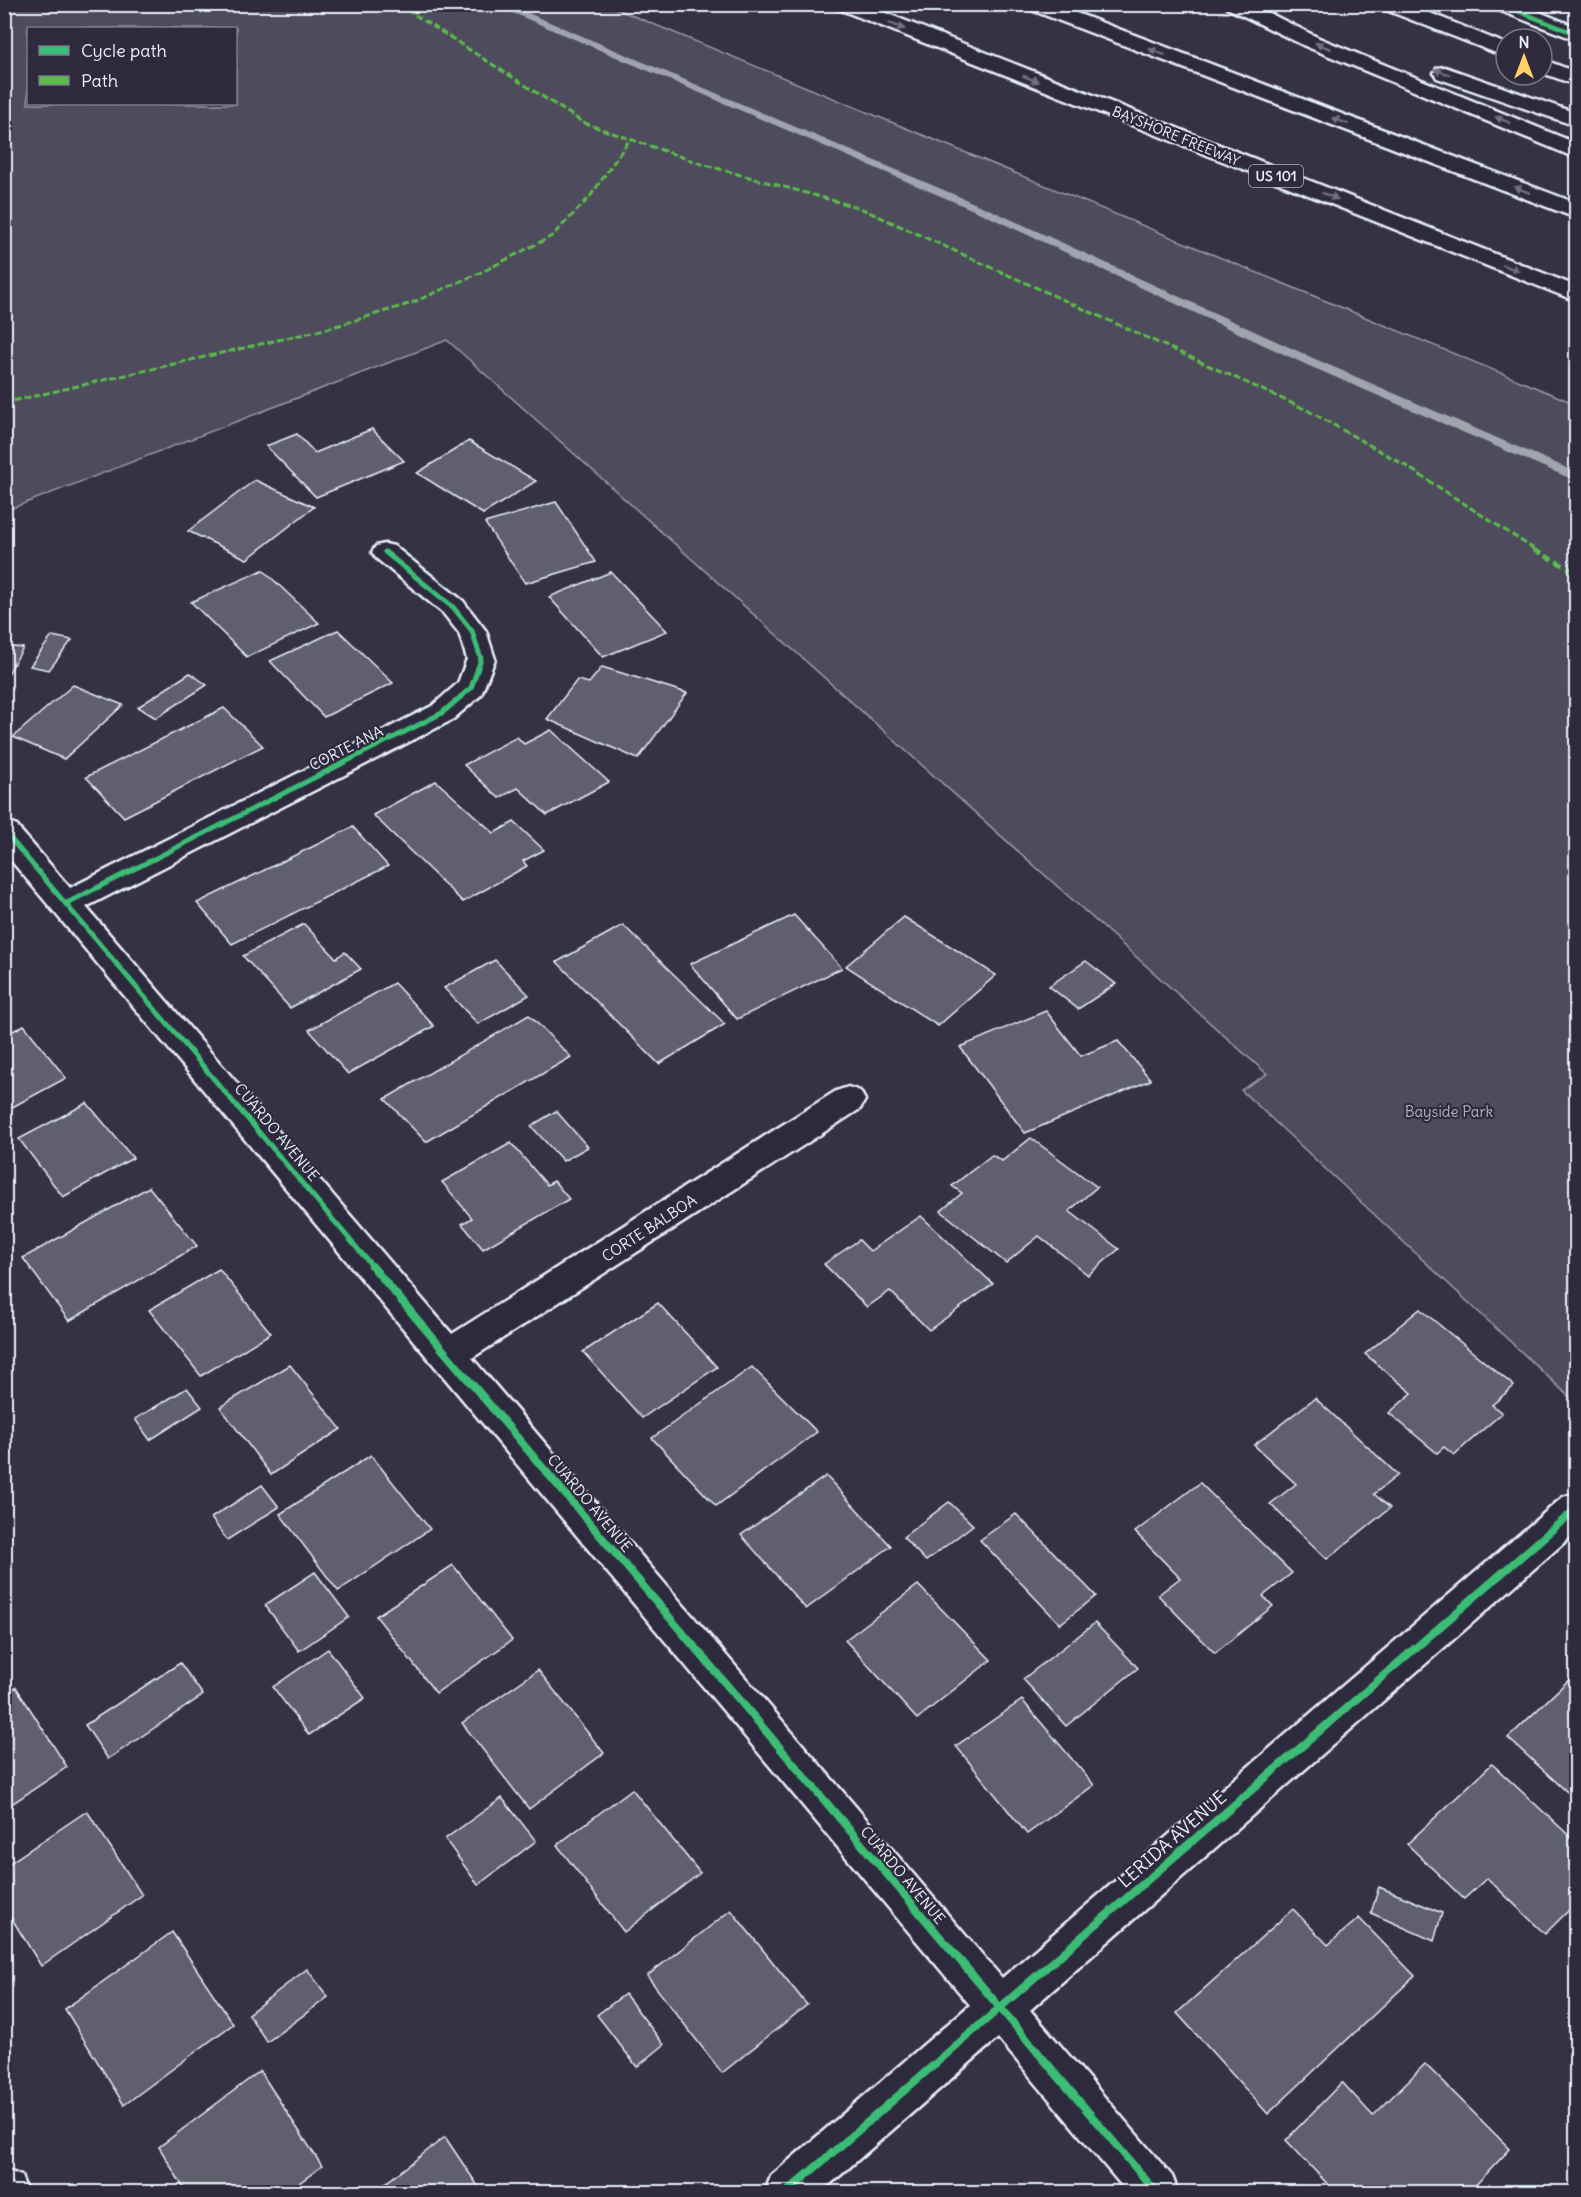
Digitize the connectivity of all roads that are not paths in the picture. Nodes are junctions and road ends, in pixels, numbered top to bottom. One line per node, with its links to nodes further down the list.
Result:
1 (843, 4): 16 (main road, BAYSHORE FREEWAY / US 101, one-way to 16)
2 (1033, 4): 15 (main road, one-way to 2)
3 (1234, 4): 14 (main road, one-way to 3)
4 (1250, 4): 9 (main road)
5 (1388, 4): 8 (main road)
6 (1500, 4): 7 (main road)
7 (1576, 34)
8 (1494, 46)
9 (1407, 59)
10 (1428, 67): 13 (main road, one-way to 10)
11 (1554, 70): 12 (main road)
12 (1576, 79)
13 (1576, 120)
14 (1576, 151)
15 (1576, 211)
16 (1576, 294)
17 (385, 552): 19 (main road, CORTE ANA)
18 (4, 831): 19 (main road, CUARDO AVENUE)
19 (67, 903): 21 (main road, CUARDO AVENUE)
20 (848, 1100): 21 (main road, CORTE BALBOA)
21 (450, 1354): 23 (main road, CUARDO AVENUE)
22 (1576, 1509): 23 (main road, LERIDA AVENUE)
23 (1000, 2009): 24 (main road, LERIDA AVENUE); 25 (main road, CUARDO AVENUE)
24 (787, 2193)
25 (1156, 2193)

